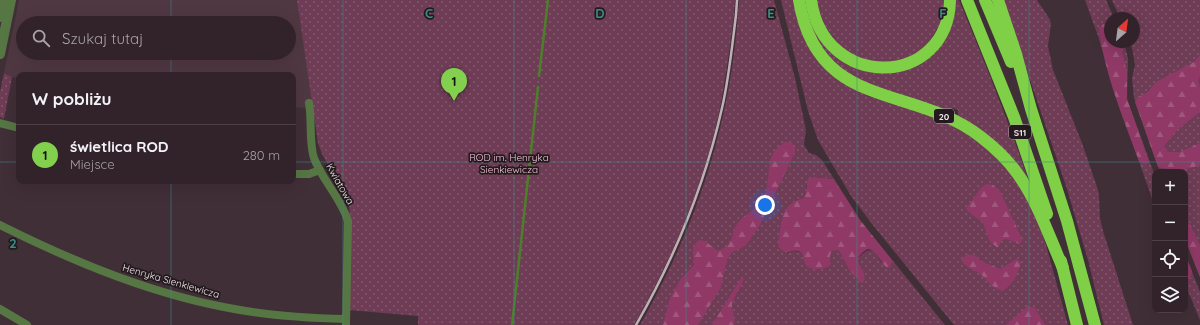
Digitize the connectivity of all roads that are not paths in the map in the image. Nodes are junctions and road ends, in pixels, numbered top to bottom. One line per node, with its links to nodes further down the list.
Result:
1 (4, 0): 9 (street)
2 (12, 0): 10 (street)
3 (799, 0): 18 (highway, 20)
4 (811, 0): 5 (highway)
5 (950, 0)
6 (967, 0): 18 (highway, S11)
7 (985, 0): 12 (highway, S11)
8 (998, 0): 12 (highway)
9 (0, 17)
10 (0, 54)
11 (309, 102): 15 (street, Kwiatowa)
12 (1031, 109): 23 (highway, S11)
13 (0, 123): 14 (street)
14 (16, 127)
15 (320, 170): 16 (street); 20 (street, Kwiatowa)
16 (296, 174)
17 (0, 225): 20 (street, Henryka Sienkiewicza)
18 (1063, 268): 22 (highway, S11)
19 (0, 309): 21 (street)
20 (346, 322)
21 (27, 325)
22 (1077, 325)
23 (1095, 325)

